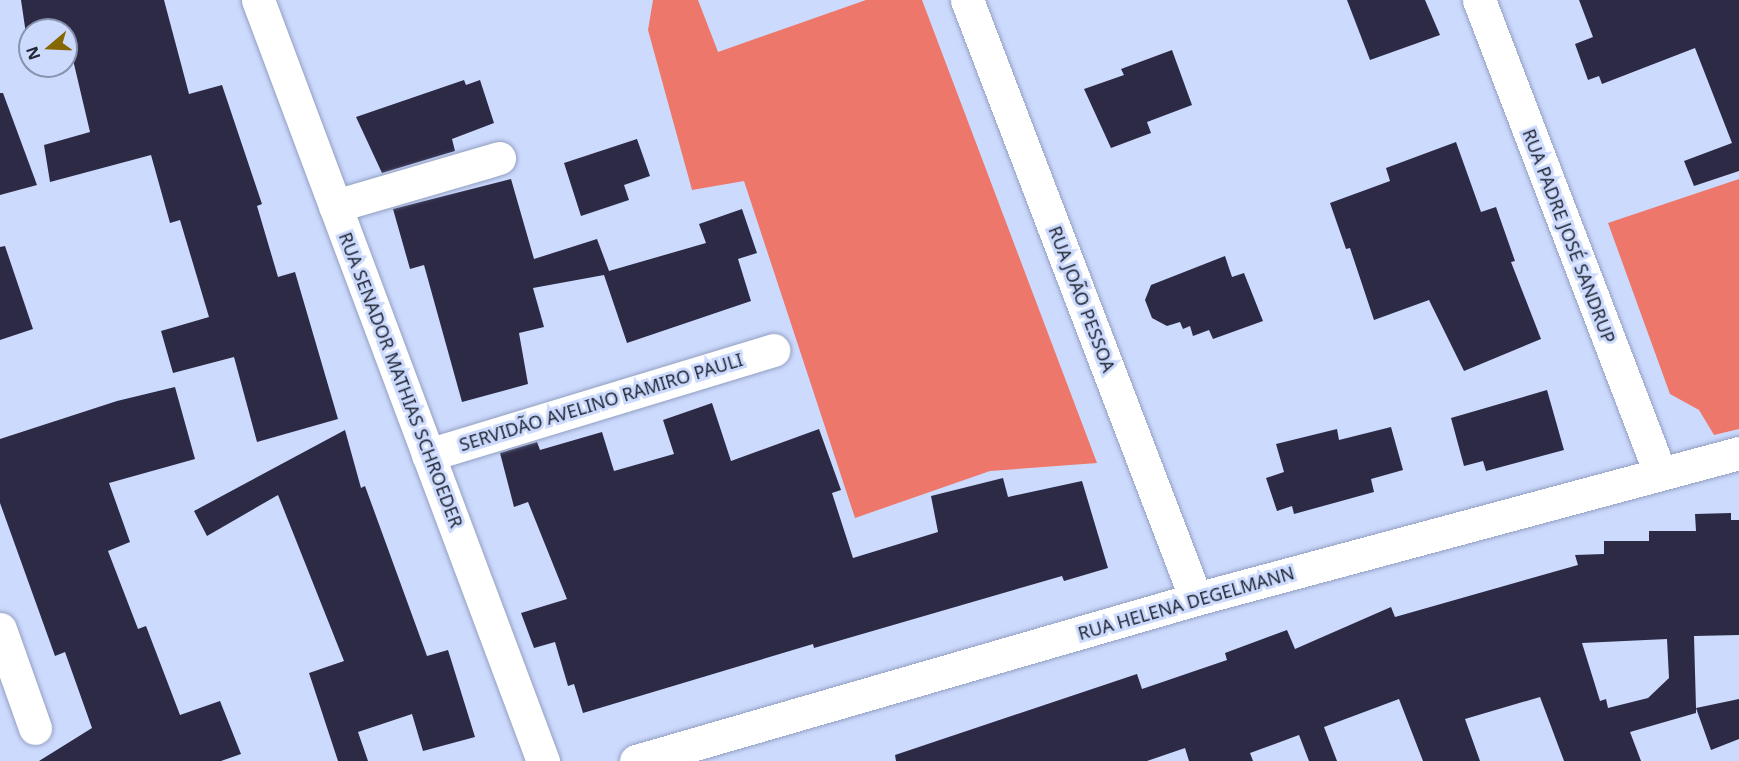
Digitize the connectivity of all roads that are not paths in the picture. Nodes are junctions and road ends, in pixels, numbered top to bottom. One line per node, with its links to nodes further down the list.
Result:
1 (258, 0): 5 (street, RUA SENADOR MATHIAS SCHROEDER)
2 (967, 0): 10 (street, RUA JOÃO PESSOA)
3 (1479, 0): 9 (street, RUA PADRE JOSÉ SANDRUP)
4 (499, 158): 5 (street)
5 (335, 206): 8 (street, RUA SENADOR MATHIAS SCHROEDER)
6 (773, 350): 8 (street, SERVIDÃO AVELINO RAMIRO PAULI)
7 (1739, 453): 9 (street, RUA HELENA DEGELMANN)
8 (428, 455): 13 (street, RUA SENADOR MATHIAS SCHROEDER)
9 (1660, 473): 10 (street, RUA HELENA DEGELMANN)
10 (1196, 599): 14 (street, RUA HELENA DEGELMANN)
11 (0, 629): 12 (street)
12 (35, 728)
13 (543, 761)
14 (636, 761)

